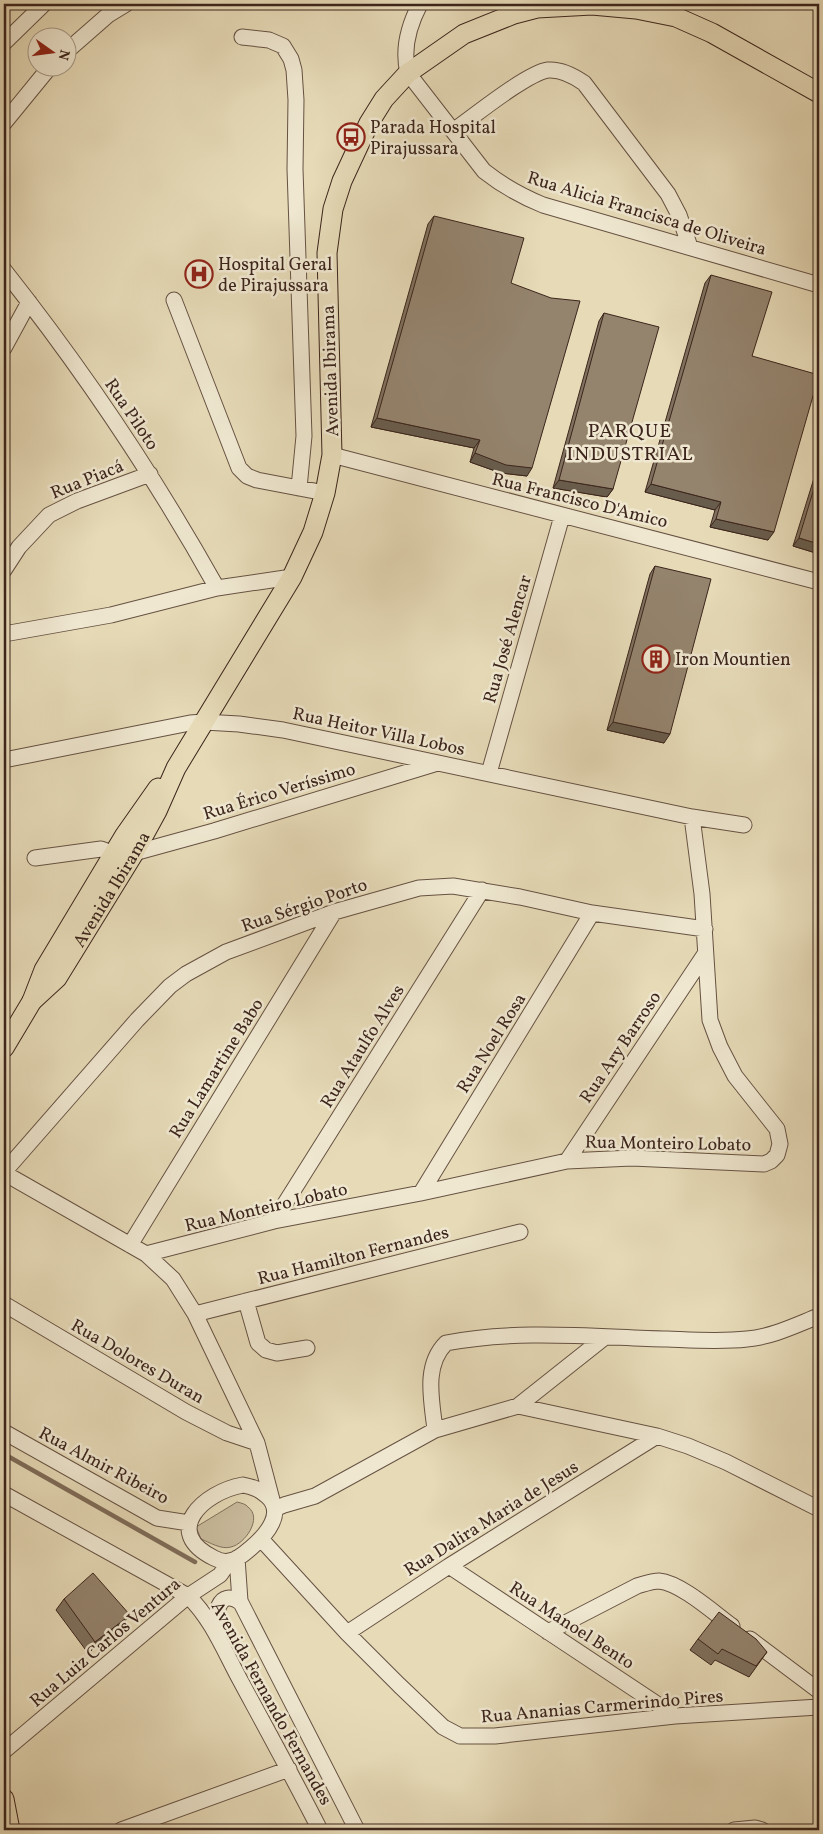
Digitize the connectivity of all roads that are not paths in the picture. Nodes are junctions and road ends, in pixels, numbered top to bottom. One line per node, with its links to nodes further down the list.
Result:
1 (44, 4): 7 (street)
2 (126, 4): 6 (street)
3 (420, 4): 8 (street)
4 (673, 10): 8 (main road, Avenida Ibirama); 10 (main road, Avenida Ibirama)
5 (242, 37): 21 (street)
6 (78, 41)
7 (4, 43)
8 (408, 73): 12 (street, Rua Alicia Francisca de Oliveira); 19 (main road, Avenida Ibirama)
9 (42, 78): 11 (street)
10 (819, 93)
11 (4, 123)
12 (453, 131): 13 (street, Rua Alicia Francisca de Oliveira); 13 (street)
13 (690, 247): 15 (street, Rua Alicia Francisca de Oliveira)
14 (4, 270): 17 (street, Rua Piloto)
15 (819, 285)
16 (174, 300): 21 (street)
17 (29, 302): 18 (street); 20 (street, Rua Piloto)
18 (4, 348)
19 (332, 455): 22 (main road, Avenida Ibirama); 23 (street, Rua Francisco D'Amico)
20 (150, 474): 24 (street, Rua Piacá); 27 (street, Rua Piloto)
21 (299, 488): 22 (street)
22 (325, 493): 25 (main road, Avenida Ibirama)
23 (562, 516): 26 (street, Rua Francisco D'Amico); 33 (street, Rua José Alencar)
24 (4, 570)
25 (292, 577): 27 (street); 29 (main road, Avenida Ibirama)
26 (819, 582)
27 (218, 588): 28 (street)
28 (4, 634)
29 (204, 722): 30 (street, Rua Heitor Villa Lobos); 31 (street, Rua Heitor Villa Lobos); 32 (main road, Avenida Ibirama)
30 (4, 760)
31 (435, 763): 33 (street, Rua Heitor Villa Lobos); 36 (street, Rua Érico Veríssimo)
32 (176, 768): 36 (main road, Avenida Ibirama); 37 (main road, Avenida Ibirama)
33 (489, 773): 34 (street, Rua Heitor Villa Lobos)
34 (692, 817): 35 (street, Rua Heitor Villa Lobos); 42 (street, Rua Monteiro Lobato)
35 (744, 825)
36 (134, 853): 37 (street, Rua Érico Veríssimo); 44 (main road, Avenida Ibirama)
37 (114, 854): 38 (street, Rua Érico Veríssimo); 44 (main road, Avenida Ibirama)
38 (35, 858)
39 (482, 890): 40 (street, Rua Sérgio Porto); 41 (street, Rua Sérgio Porto); 49 (street, Rua Ataulfo Alves)
40 (334, 912): 47 (street, Rua Sérgio Porto); 51 (street, Rua Lamartine Babo)
41 (592, 914): 42 (street, Rua Sérgio Porto); 48 (street, Rua Noel Rosa)
42 (705, 929): 43 (street, Rua Monteiro Lobato)
43 (705, 954): 46 (street, Rua Ary Barroso); 46 (street, Rua Monteiro Lobato)
44 (32, 1000): 45 (main road, Avenida Ibirama)
45 (4, 1048)
46 (567, 1161): 48 (street, Rua Monteiro Lobato)
47 (4, 1173): 51 (street)
48 (421, 1193): 49 (street, Rua Monteiro Lobato)
49 (274, 1221): 52 (street, Rua Monteiro Lobato)
50 (520, 1232): 53 (street, Rua Hamilton Fernandes)
51 (130, 1245): 52 (street)
52 (146, 1254): 55 (street)
53 (246, 1301): 55 (street, Rua Hamilton Fernandes); 58 (street)
54 (4, 1304): 63 (street, Rua Dolores Duran)
55 (195, 1314): 63 (street)
56 (819, 1316): 57 (street)
57 (605, 1337): 59 (street); 60 (street)
58 (307, 1348)
59 (518, 1406): 60 (street); 62 (street)
60 (436, 1430): 67 (street)
61 (4, 1432): 69 (street, Rua Almir Ribeiro)
62 (657, 1436): 68 (street); 72 (street, Rua Dalira Maria de Jesus)
63 (257, 1443): 64 (street)
64 (263, 1465): 65 (street); 67 (street)
65 (243, 1485): 67 (street); 69 (street)
66 (4, 1494): 73 (street, Avenida Fernando Fernandes)
67 (274, 1505): 70 (street)
68 (819, 1509)
69 (189, 1523): 71 (street)
70 (260, 1539): 71 (street); 76 (street, Rua Ananias Carmerindo Pires)
71 (233, 1560): 73 (street, Rua Luiz Carlos Ventura); 74 (street, Avenida Fernando Fernandes)
72 (449, 1566): 75 (street, Rua Manoel Bento); 76 (street, Rua Dalira Maria de Jesus)
73 (192, 1593): 77 (street, Avenida Fernando Fernandes); 81 (street, Rua Luiz Carlos Ventura)
74 (241, 1603): 77 (street); 87 (street, Avenida Fernando Fernandes)
75 (548, 1632): 78 (street); 80 (street, Rua Manoel Bento)
76 (347, 1633): 80 (street, Rua Ananias Carmerindo Pires)
77 (222, 1646): 82 (street, Avenida Fernando Fernandes)
78 (819, 1691)
79 (819, 1707): 80 (street, Rua Ananias Carmerindo Pires)
80 (675, 1716)
81 (4, 1750)
82 (289, 1769): 85 (street); 86 (street, Avenida Fernando Fernandes)
83 (4, 1799): 84 (main road)
84 (10, 1830)
85 (121, 1830)
86 (320, 1830)
87 (357, 1830)
88 (734, 1830): 89 (street)
89 (762, 1830)

